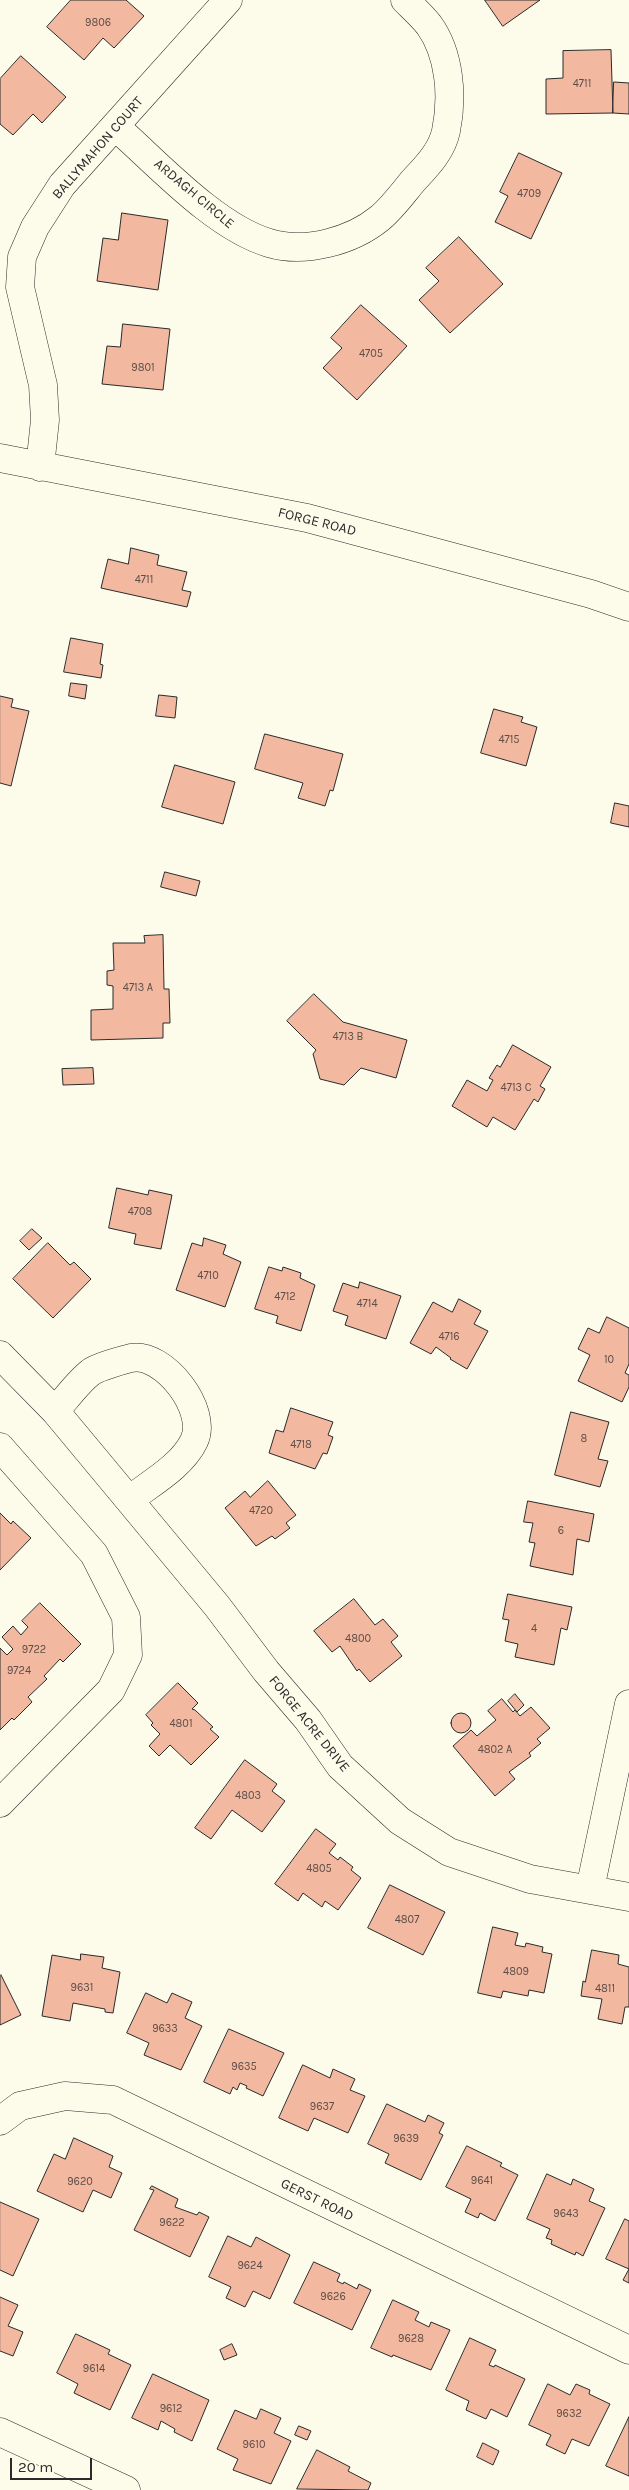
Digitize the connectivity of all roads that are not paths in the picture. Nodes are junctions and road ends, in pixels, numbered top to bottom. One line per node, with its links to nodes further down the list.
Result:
1 (228, 0): 3 (street, BALLYMAHON COURT)
2 (406, 0): 3 (street, ARDAGH CIRCLE)
3 (116, 127): 5 (street, BALLYMAHON COURT)
4 (0, 458): 5 (street, FORGE ROAD)
5 (40, 467): 6 (street, FORGE ROAD)
6 (629, 607)
7 (0, 1355): 8 (street, FORGE ACRE DRIVE)
8 (55, 1411): 10 (street, FORGE ACRE DRIVE); 10 (street)
9 (0, 1447): 12 (street)
10 (129, 1500): 13 (street, FORGE ACRE DRIVE)
11 (629, 1704): 13 (street)
12 (0, 1804)
13 (590, 1889): 14 (street, FORGE ACRE DRIVE)
14 (629, 1897)
15 (0, 2122): 16 (street, GERST ROAD)
16 (629, 2350)
17 (0, 2432): 18 (street)
18 (126, 2490)

